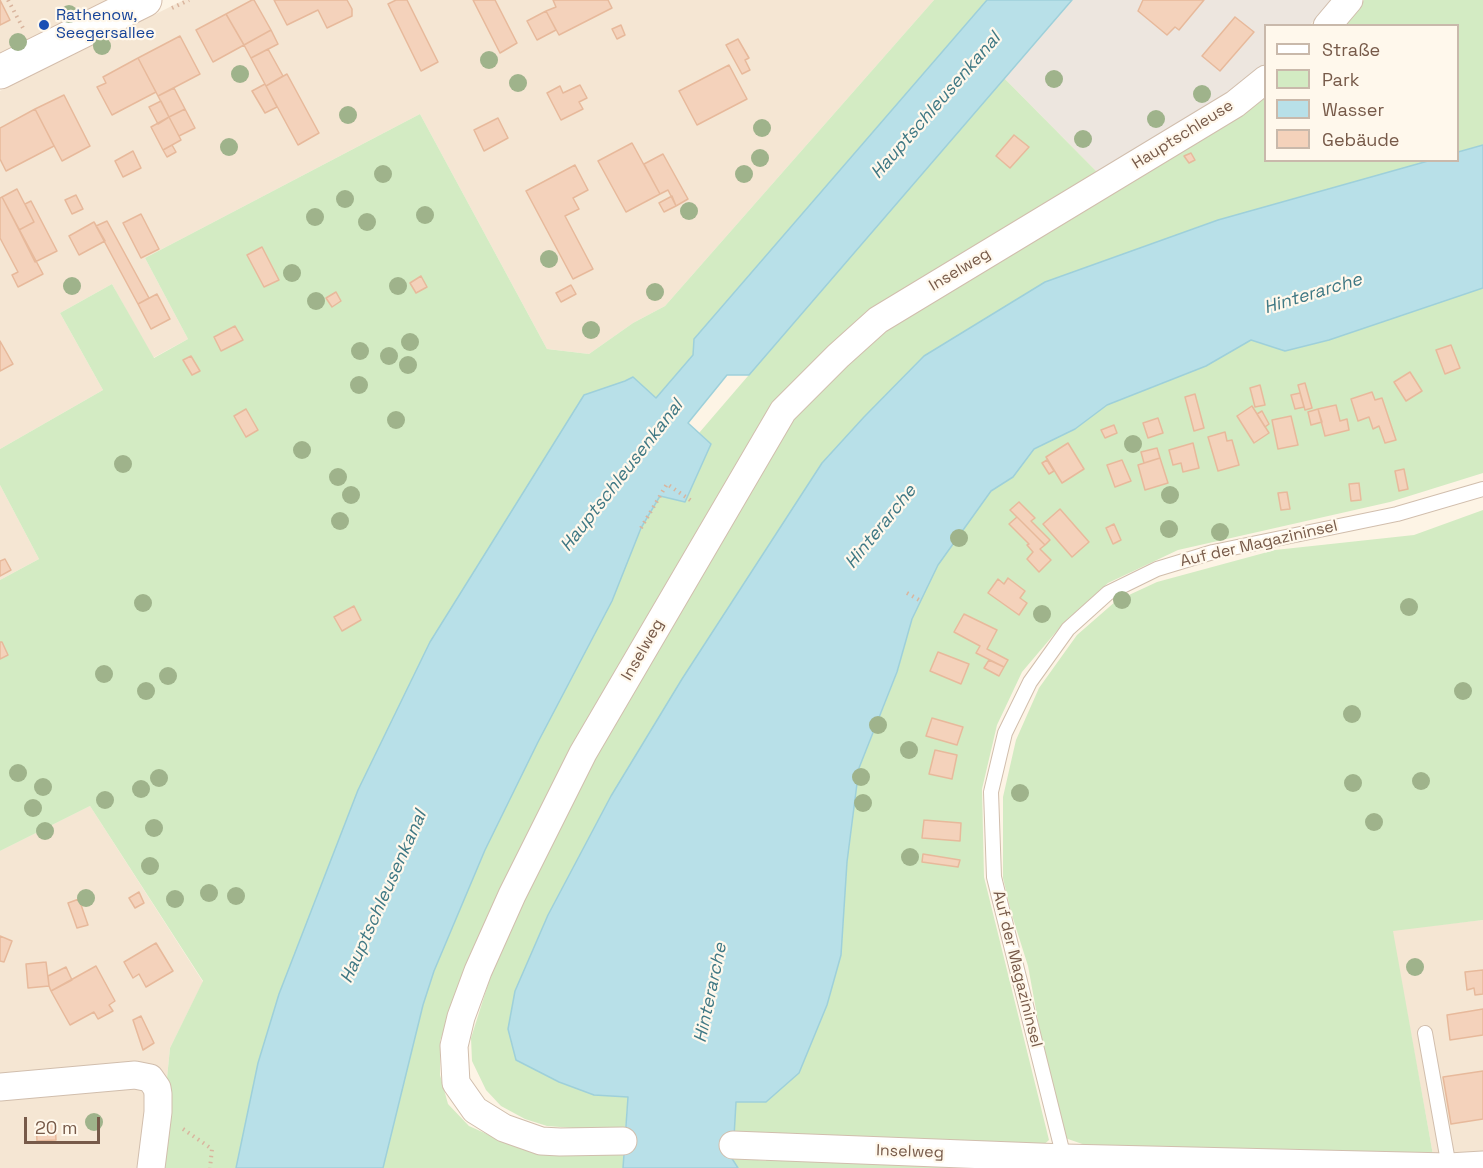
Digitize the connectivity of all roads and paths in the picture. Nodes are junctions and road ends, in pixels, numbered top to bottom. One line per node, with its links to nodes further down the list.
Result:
1 (145, 0): 4 (main road)
2 (1349, 0): 3 (street)
3 (1329, 24)
4 (0, 72)
5 (1264, 81): 6 (street, Hauptschleuse)
6 (1098, 187): 15 (street, Inselweg)
7 (1483, 489): 17 (lane, Auf der Magazininsel)
8 (693, 502): 9 (path)
9 (641, 528)
10 (907, 593): 11 (path)
11 (921, 601)
12 (1425, 1033): 19 (lane)
13 (0, 1087): 14 (street)
14 (158, 1112): 20 (street); 21 (path)
15 (623, 1141)
16 (733, 1145): 17 (street, Inselweg)
17 (1064, 1158): 19 (street, Inselweg)
18 (1483, 1165): 19 (street, Inselweg)
19 (1449, 1167)
20 (151, 1168)
21 (210, 1168)

